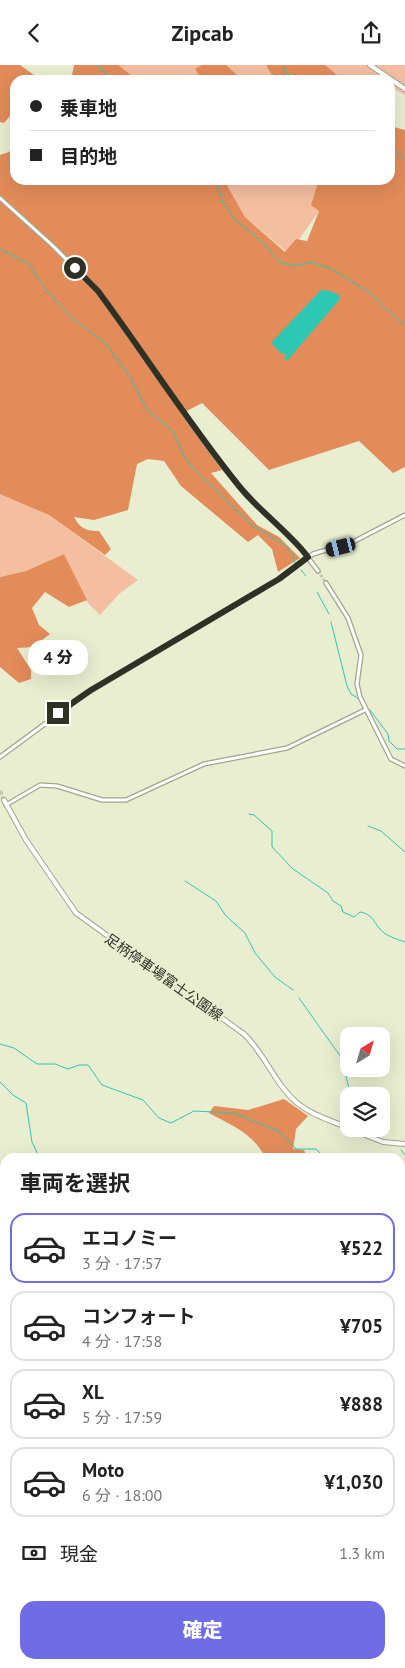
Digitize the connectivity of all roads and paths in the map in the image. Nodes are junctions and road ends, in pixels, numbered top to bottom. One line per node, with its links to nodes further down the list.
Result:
1 (370, 65): 2 (main road)
2 (385, 75)
3 (0, 198): 5 (street)
4 (405, 515): 5 (street)
5 (308, 557): 6 (street); 9 (street)
6 (318, 571)
7 (326, 583): 8 (street)
8 (366, 709): 10 (street); 12 (street)
9 (0, 757)
10 (405, 766)
11 (4, 800): 12 (main road, 足柄停車場富士公園線)
12 (6, 805): 13 (main road, 足柄停車場富士公園線)
13 (340, 1124)
14 (371, 1137): 15 (main road, 足柄停車場富士公園線)
15 (405, 1145)

